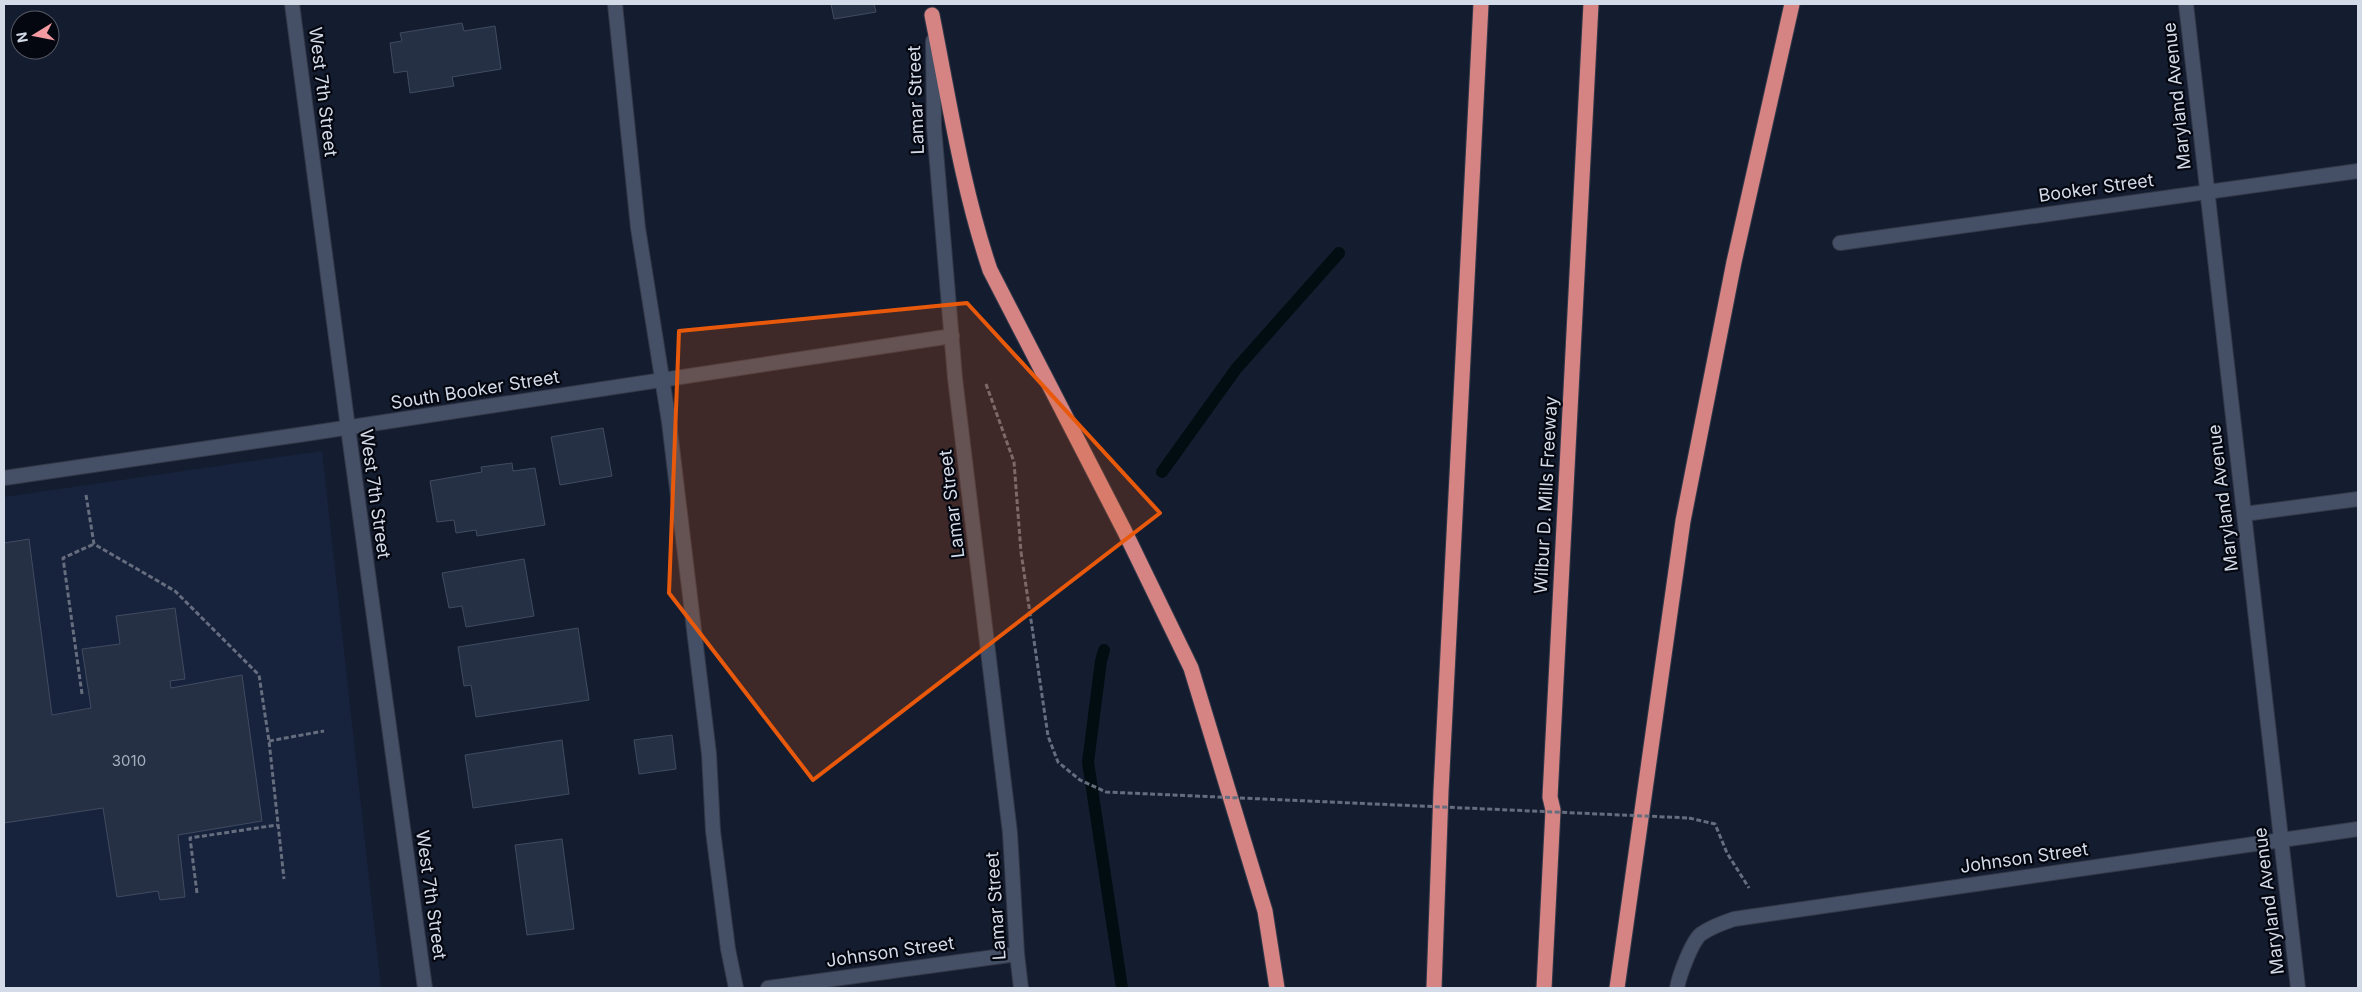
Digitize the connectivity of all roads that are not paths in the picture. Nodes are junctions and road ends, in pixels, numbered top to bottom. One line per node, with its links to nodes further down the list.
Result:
1 (292, 4): 13 (street, West 7th Street)
2 (615, 4): 12 (street)
3 (1481, 4): 25 (highway)
4 (1591, 4): 26 (highway, Wilbur D. Mills Freeway)
5 (1792, 4): 27 (highway)
6 (2186, 4): 9 (street, Maryland Avenue)
7 (932, 15): 11 (street, Lamar Street); 24 (highway)
8 (2358, 171): 9 (street, Booker Street)
9 (2207, 192): 10 (street, Booker Street); 16 (street, Maryland Avenue)
10 (1840, 243)
11 (952, 336): 12 (street, South Booker Street); 19 (street, Lamar Street)
12 (663, 380): 13 (street, South Booker Street); 21 (street)
13 (348, 428): 14 (street, South Booker Street); 20 (street, West 7th Street)
14 (4, 478)
15 (2358, 500): 16 (street)
16 (2244, 514): 18 (street, Maryland Avenue)
17 (2358, 829): 18 (street, Johnson Street)
18 (2281, 839): 28 (street, Johnson Street); 29 (street, Maryland Avenue)
19 (1017, 954): 22 (street, Johnson Street); 23 (street, Lamar Street)
20 (425, 988)
21 (736, 988)
22 (768, 988)
23 (1021, 988)
24 (1277, 988)
25 (1434, 988)
26 (1544, 988)
27 (1617, 988)
28 (1677, 988)
29 (2298, 988)

